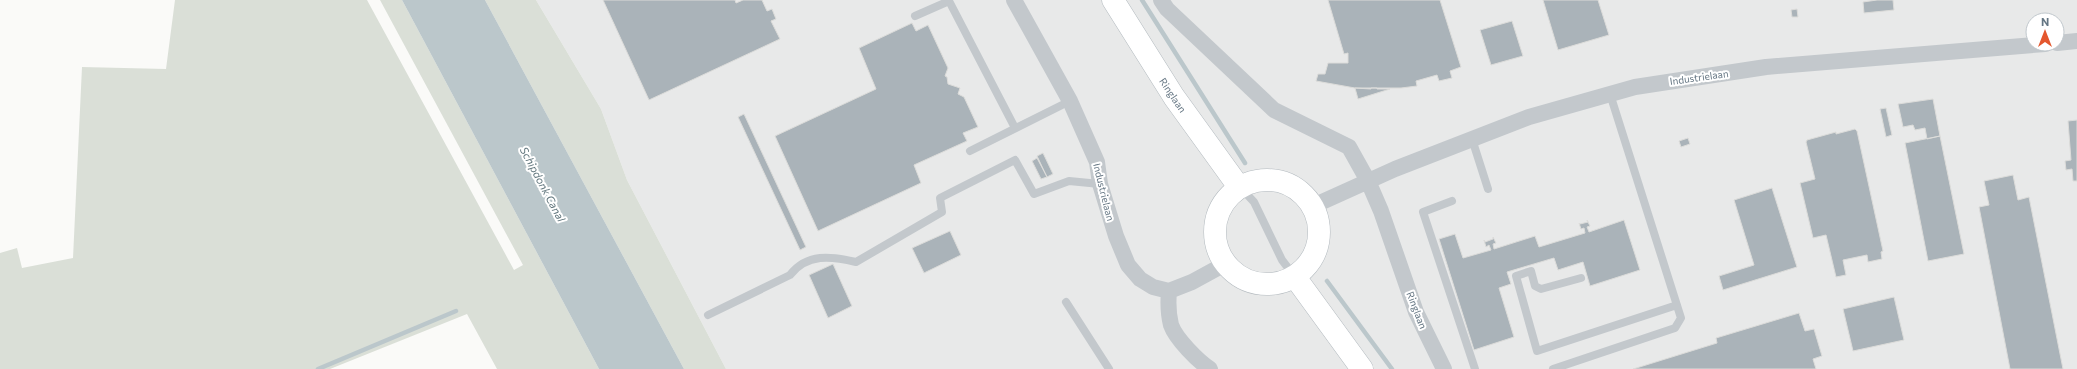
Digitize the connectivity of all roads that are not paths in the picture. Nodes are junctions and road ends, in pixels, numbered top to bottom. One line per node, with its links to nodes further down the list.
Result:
1 (949, 0): 5 (lane); 11 (lane)
2 (1014, 0): 10 (street, Industrielaan)
3 (1113, 0): 16 (main road, Ringlaan)
4 (1161, 0): 14 (street)
5 (915, 16)
6 (2077, 41): 7 (street)
7 (2065, 42)
8 (2025, 46): 9 (street, Industrielaan)
9 (1610, 94): 12 (street, Industrielaan); 25 (lane)
10 (1070, 101): 11 (lane); 15 (street, Industrielaan)
11 (1015, 128): 13 (lane)
12 (1472, 139): 14 (street, Industrielaan); 17 (lane)
13 (970, 151)
14 (1368, 181): 19 (street, Industrielaan); 30 (street, Ringlaan)
15 (1100, 184): 23 (street, Industrielaan); 26 (lane)
16 (1239, 187): 19 (main road); 20 (main road); 21 (lane)
17 (1488, 189)
18 (1452, 201): 31 (lane)
19 (1314, 206): 21 (main road)
20 (1225, 264): 21 (main road); 23 (street)
21 (1295, 277): 29 (main road)
22 (1581, 278): 25 (lane)
23 (1169, 291): 28 (street)
24 (1066, 302): 27 (lane)
25 (1677, 305): 32 (lane)
26 (708, 315)
27 (1109, 369)
28 (1210, 369)
29 (1362, 369)
30 (1444, 369)
31 (1474, 369)
32 (1553, 369)

